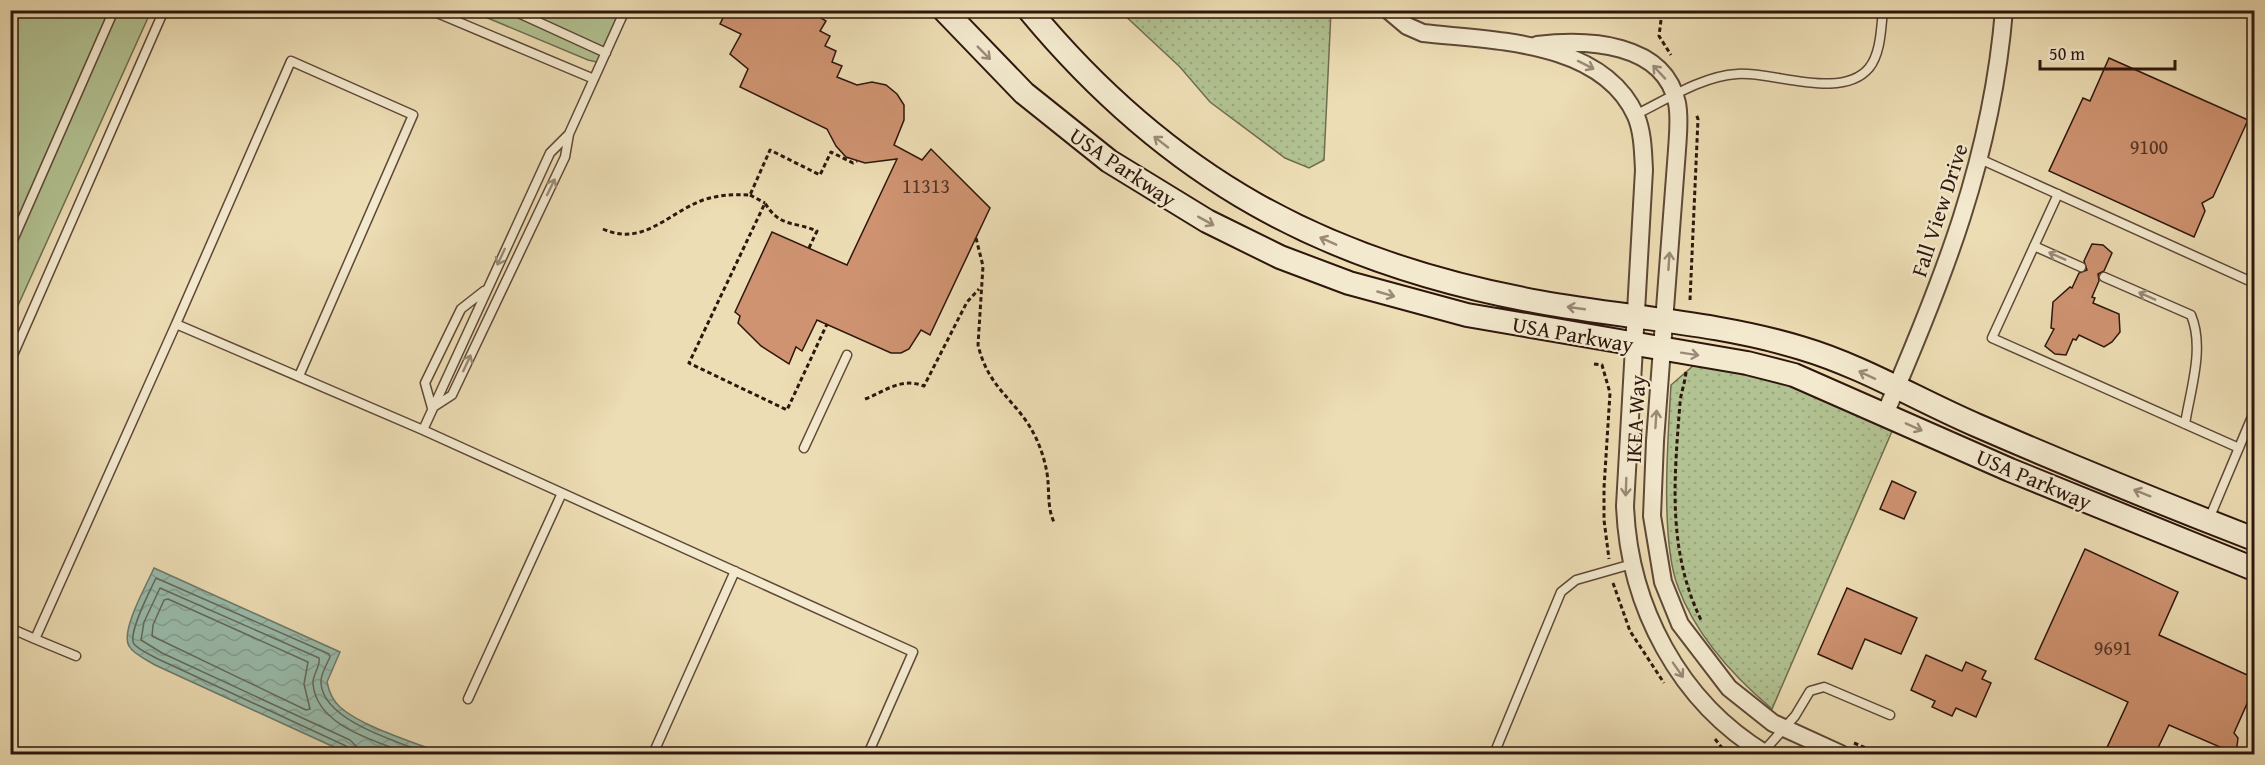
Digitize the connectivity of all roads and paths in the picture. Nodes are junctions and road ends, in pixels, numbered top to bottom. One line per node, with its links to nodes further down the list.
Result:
1 (114, 10): 28 (lane)
2 (164, 10): 45 (lane)
3 (430, 10): 15 (lane)
4 (512, 10): 13 (lane)
5 (625, 10): 13 (lane)
6 (944, 10): 42 (street, USA Parkway, one-way to 42)
7 (1029, 10): 37 (street, USA Parkway, one-way to 7)
8 (1388, 10): 12 (street, IKEA Way)
9 (1883, 10): 16 (lane)
10 (2004, 10): 20 (street, Fall View Drive)
11 (1661, 21): 14 (path)
12 (1531, 46): 16 (street, IKEA Way, one-way to 12); 18 (street, IKEA Way, one-way to 18)
13 (606, 53): 15 (lane)
14 (1671, 56)
15 (594, 79): 19 (lane)
16 (1674, 96): 18 (lane); 39 (street, IKEA Way, one-way to 16)
17 (1692, 105): 35 (path)
18 (1635, 115): 37 (street, IKEA Way)
19 (569, 134): 33 (lane, one-way to 33); 38 (lane, one-way to 19)
20 (1980, 159): 22 (lane); 48 (street, Fall View Drive)
21 (857, 161): 23 (path)
22 (2058, 194): 27 (lane); 32 (lane)
23 (750, 195): 24 (path); 25 (path)
24 (765, 203): 29 (path); 41 (path)
25 (603, 229)
26 (976, 238): 34 (path)
27 (2034, 246): 30 (lane, one-way to 27); 53 (lane)
28 (10, 247)
29 (809, 248)
30 (2081, 267)
31 (2104, 277): 53 (lane, one-way to 31)
32 (2254, 283)
33 (487, 288): 36 (lane); 50 (lane)
34 (980, 288): 49 (path); 60 (path)
35 (1690, 300)
36 (476, 313): 38 (lane); 50 (lane)
37 (1634, 316): 39 (street, USA Parkway); 42 (street, IKEA Way)
38 (488, 318): 50 (lane, one-way to 38)
39 (1665, 320): 43 (street, IKEA Way); 48 (street, USA Parkway, one-way to 39)
40 (176, 324): 47 (lane); 47 (lane); 69 (lane)
41 (827, 324)
42 (1633, 344): 43 (street, USA Parkway); 64 (street, IKEA Way, one-way to 64)
43 (1662, 349): 52 (street, USA Parkway, one-way to 52); 73 (street, IKEA Way, one-way to 43)
44 (847, 356): 55 (lane)
45 (10, 362)
46 (1686, 372): 67 (path)
47 (299, 376): 54 (lane)
48 (1896, 388): 52 (street, Fall View Drive); 59 (street, USA Parkway, one-way to 48)
49 (865, 399)
50 (432, 408): 54 (lane)
51 (2254, 412): 56 (lane)
52 (1885, 414): 58 (street, USA Parkway, one-way to 58)
53 (2185, 424): 56 (lane)
54 (423, 430): 57 (lane)
55 (804, 448)
56 (2239, 448): 59 (lane)
57 (562, 493): 66 (lane); 71 (lane)
58 (2071, 495): 59 (street); 62 (street, USA Parkway)
59 (2208, 521): 61 (street, USA Parkway)
60 (1054, 522)
61 (2254, 539)
62 (2214, 553): 63 (street); 65 (street, USA Parkway)
63 (2254, 554)
64 (1632, 564): 77 (lane); 78 (street, IKEA Way, one-way to 78)
65 (2254, 568)
66 (735, 571): 75 (lane); 76 (lane)
67 (1705, 627)
68 (10, 628): 69 (lane)
69 (34, 639): 70 (lane)
70 (76, 656)
71 (468, 699)
72 (1890, 715): 73 (lane)
73 (1784, 729): 74 (street, IKEA Way); 78 (lane)
74 (1847, 748): 79 (path)
75 (653, 754)
76 (868, 754)
77 (1494, 754)
78 (1763, 754)
79 (1880, 754)

